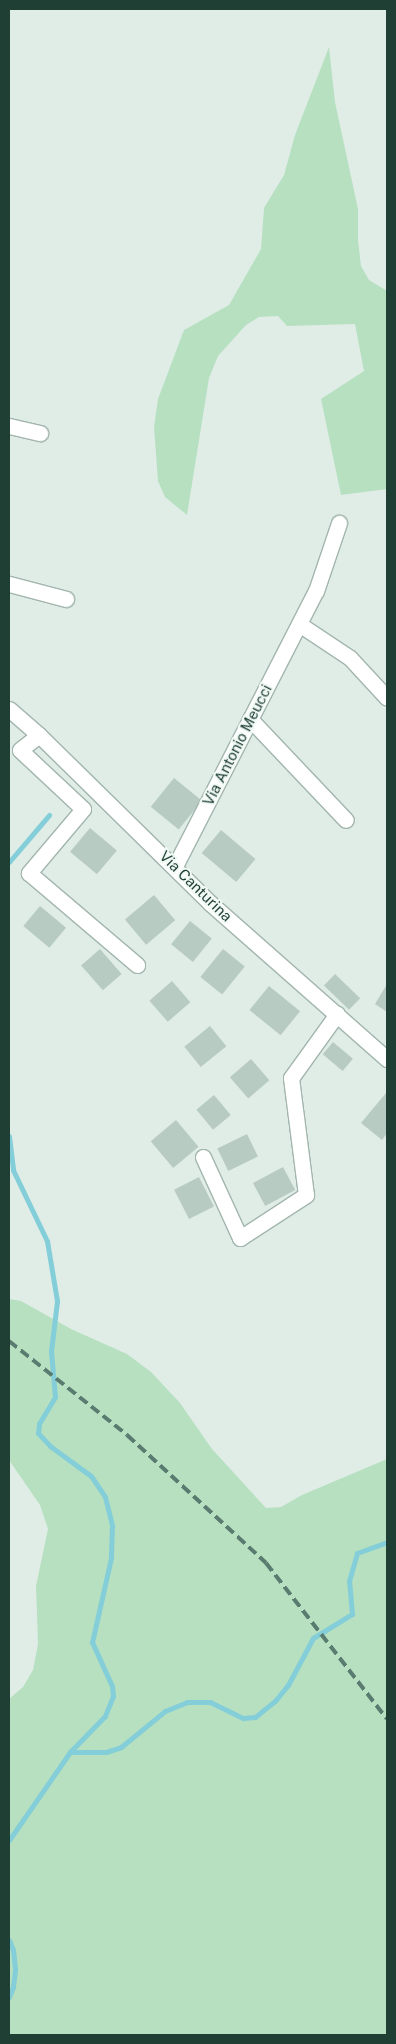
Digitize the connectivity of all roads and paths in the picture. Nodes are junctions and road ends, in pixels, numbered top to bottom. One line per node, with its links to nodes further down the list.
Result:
1 (9, 426): 2 (street)
2 (40, 433)
3 (339, 523): 6 (street, Via Antonio Meucci)
4 (9, 584): 5 (street)
5 (66, 599)
6 (299, 624): 7 (street); 9 (street, Via Antonio Meucci)
7 (387, 698)
8 (12, 717): 10 (street, Via Canturina)
9 (250, 718): 11 (street); 12 (street, Via Antonio Meucci)
10 (39, 735): 12 (street, Via Canturina); 13 (street)
11 (346, 820)
12 (175, 866): 14 (street, Via Canturina)
13 (137, 965)
14 (337, 1014): 15 (street, Via Canturina); 16 (street)
15 (387, 1059)
16 (202, 1157)

